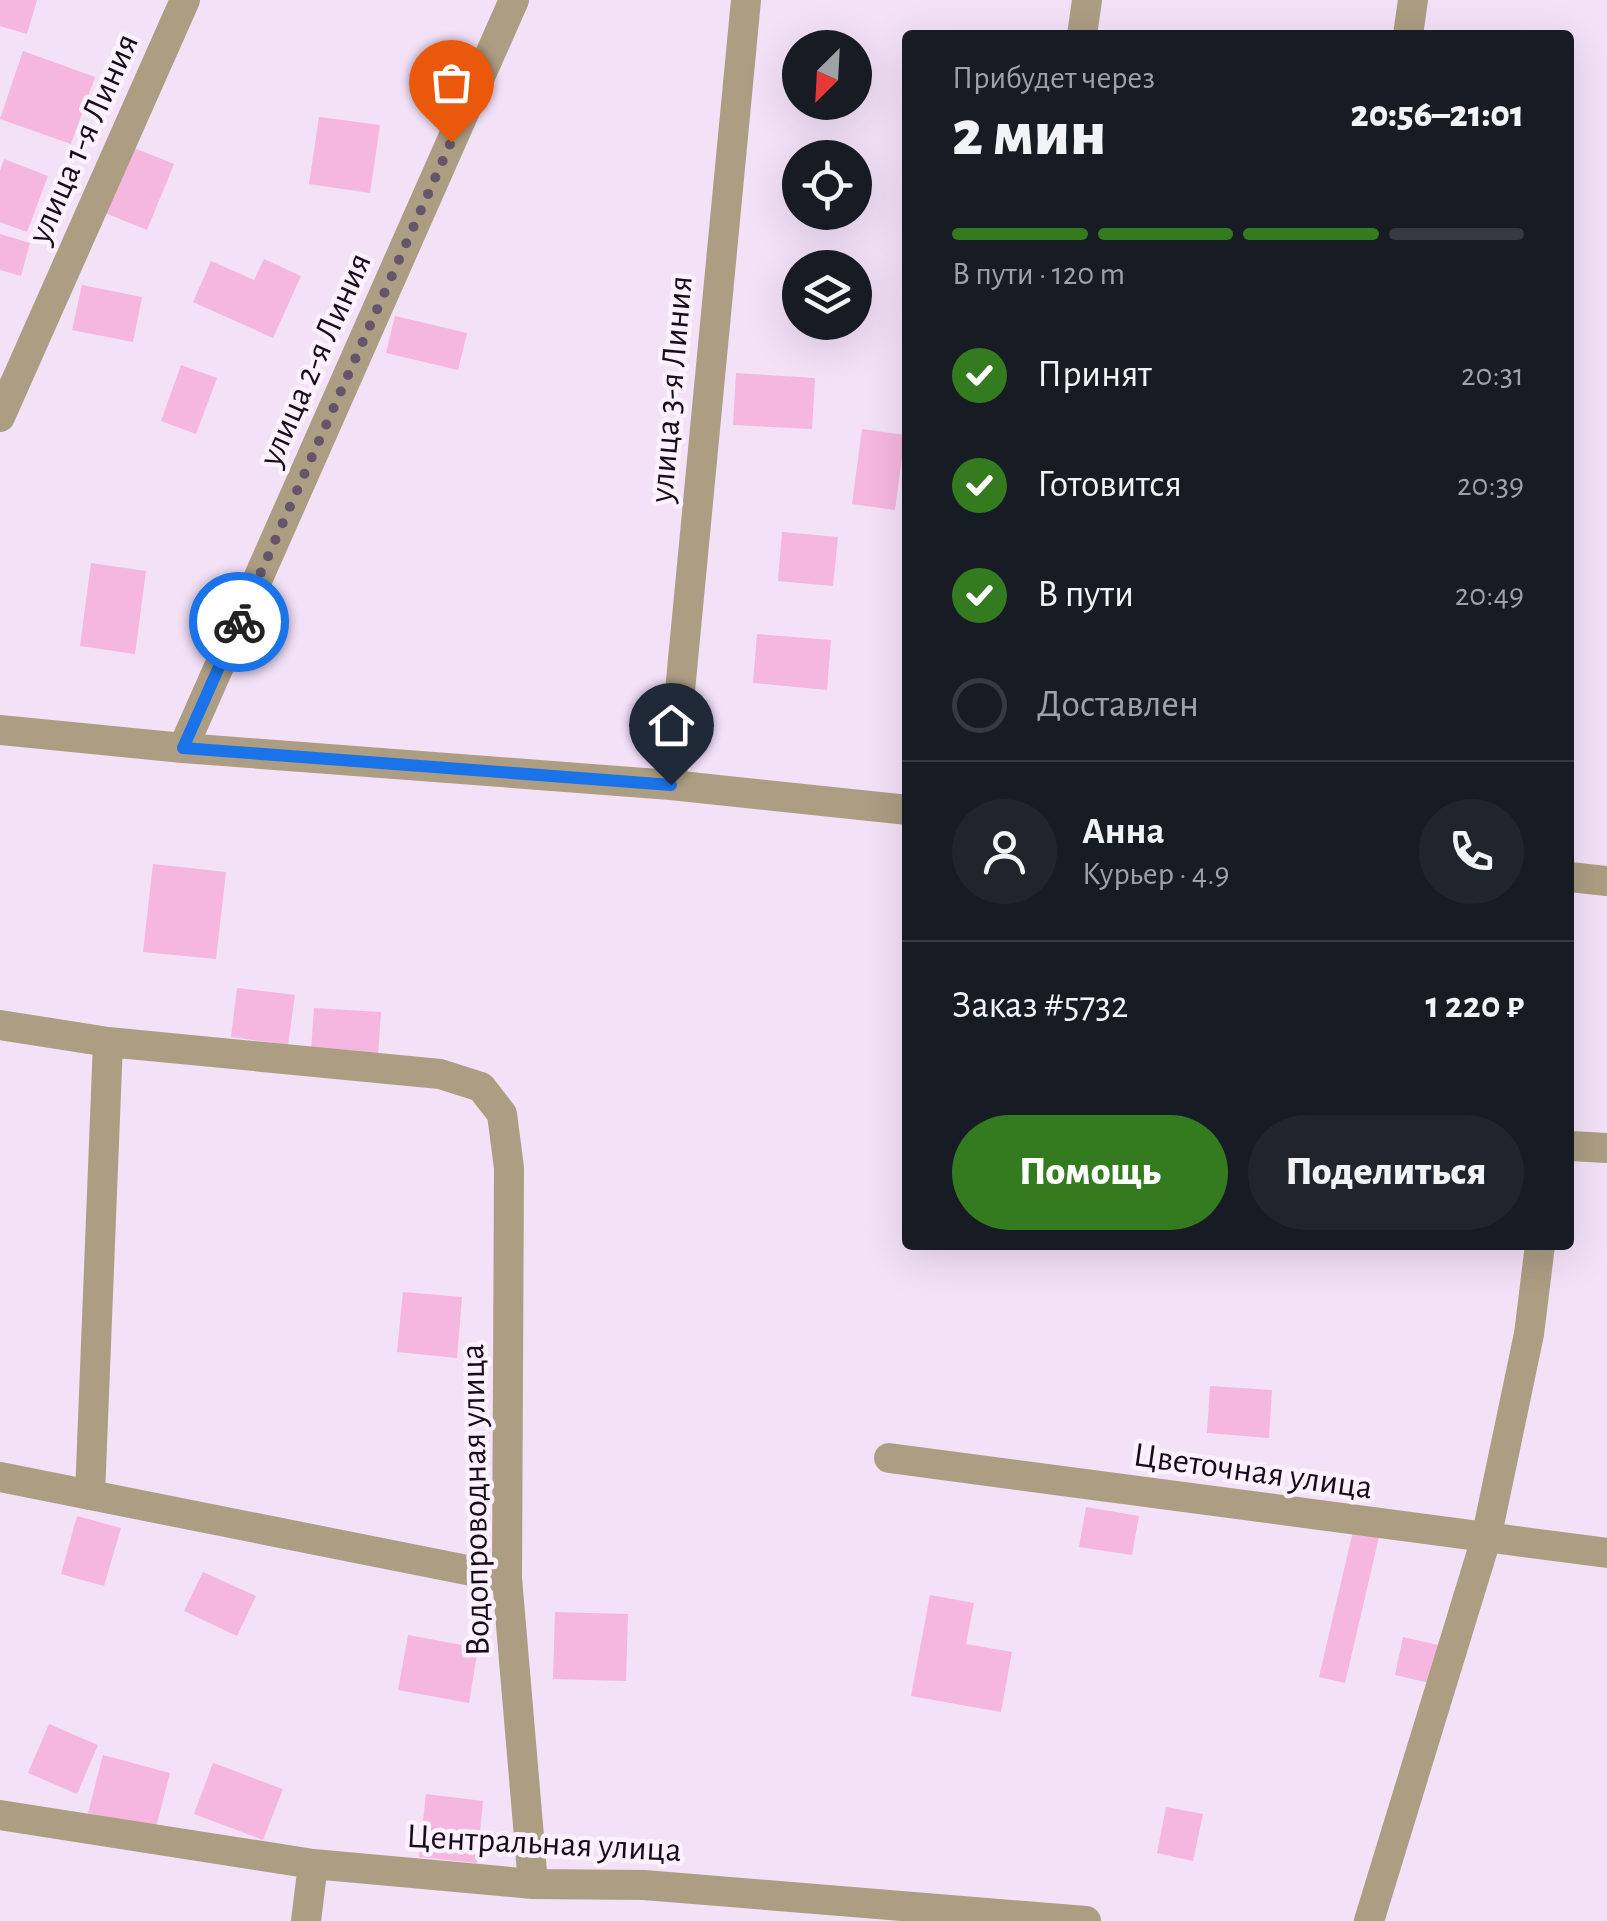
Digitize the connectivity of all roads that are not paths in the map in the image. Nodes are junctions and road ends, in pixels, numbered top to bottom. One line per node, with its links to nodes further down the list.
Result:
1 (184, 0): 8 (street, улица 1-я Линия)
2 (514, 0): 10 (street, улица 2-я Линия)
3 (746, 0): 11 (street, улица 3-я Линия)
4 (1087, 0): 6 (street)
5 (1413, 0): 7 (street)
6 (1083, 30)
7 (1409, 30)
8 (0, 417)
9 (0, 730): 10 (street)
10 (183, 748): 11 (street)
11 (671, 785): 12 (street)
12 (902, 809)
13 (1574, 878): 14 (street)
14 (1607, 881)
15 (0, 1025): 16 (street)
16 (108, 1042): 22 (street); 25 (street, Водопроводная улица)
17 (1574, 1146): 18 (street)
18 (1607, 1148)
19 (1539, 1250): 23 (street)
20 (889, 1458): 23 (street, Цветочная улица)
21 (0, 1478): 22 (street)
22 (90, 1495): 25 (street)
23 (1486, 1540): 24 (street, Цветочная улица); 31 (street)
24 (1607, 1553)
25 (506, 1578): 28 (street, Водопроводная улица)
26 (0, 1814): 27 (street, Центральная улица)
27 (313, 1864): 28 (street, Центральная улица); 29 (street)
28 (533, 1884): 30 (street, Центральная улица)
29 (306, 1921)
30 (1086, 1921)
31 (1369, 1921)

